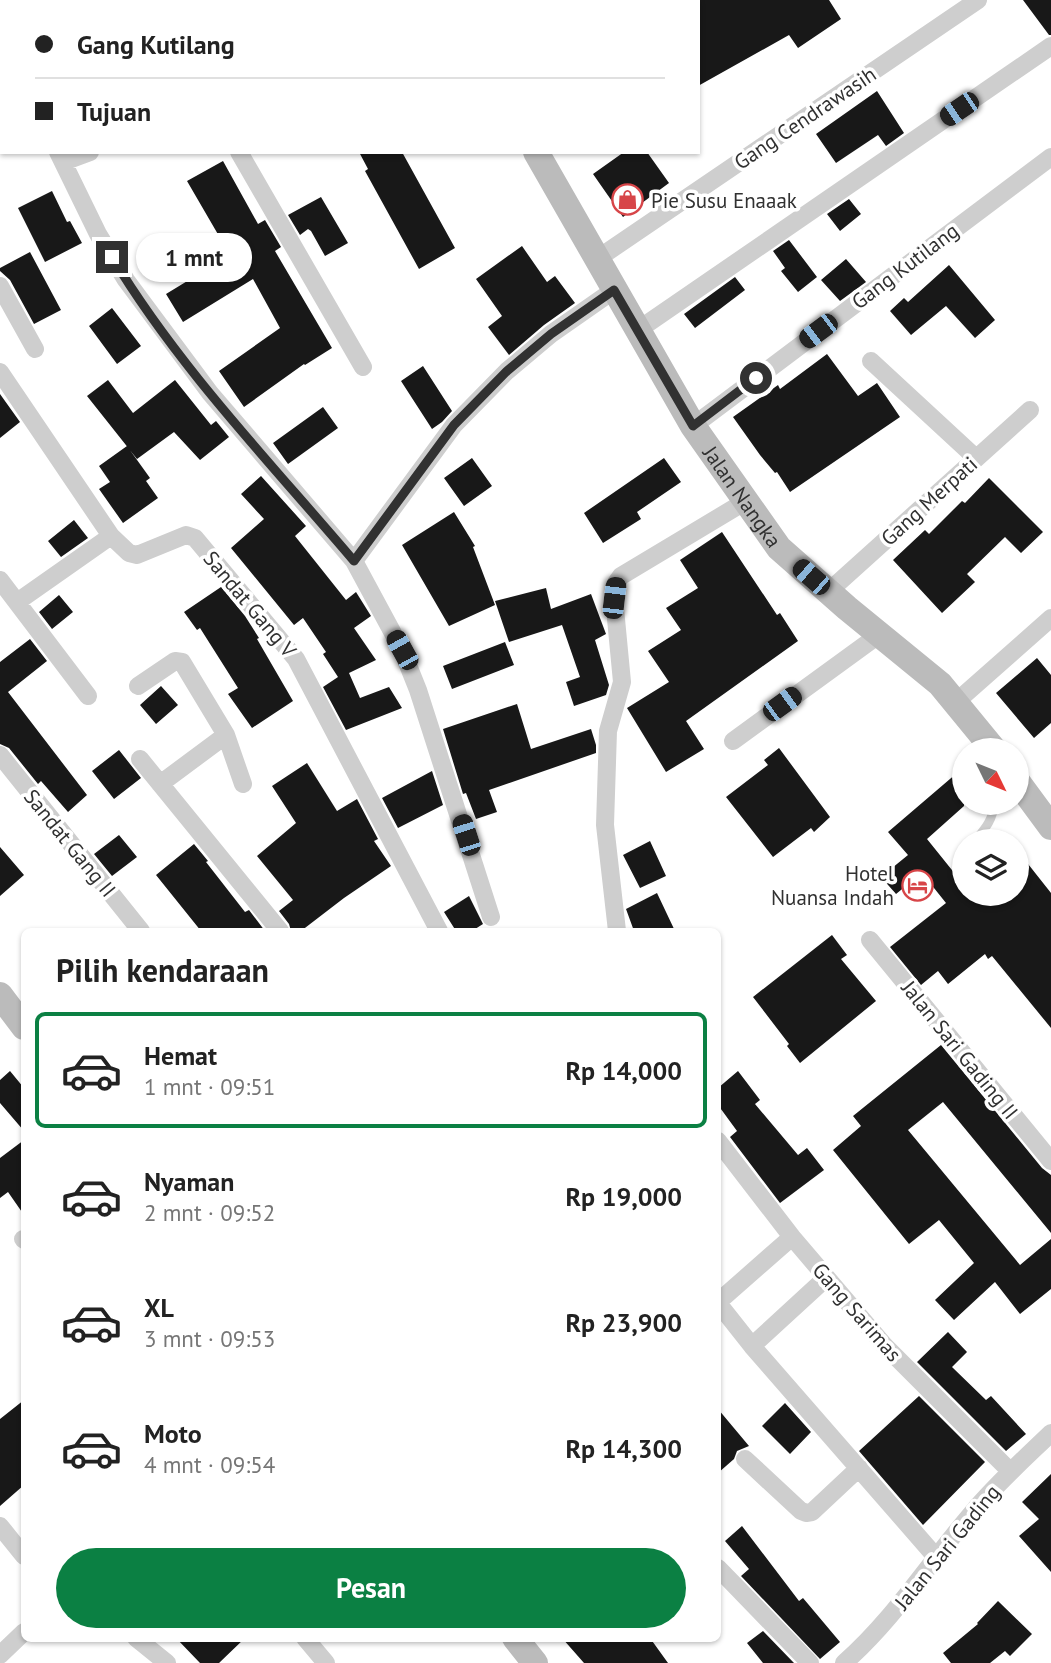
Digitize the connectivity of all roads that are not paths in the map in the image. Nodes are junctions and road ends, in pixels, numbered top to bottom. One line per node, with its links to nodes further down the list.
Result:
1 (978, 0): 8 (street, Gang Cendrawasih)
2 (1051, 46): 11 (street)
3 (78, 154): 6 (street)
4 (240, 154): 14 (street)
5 (537, 154): 8 (main road, Jalan Nangka)
6 (61, 157): 21 (street)
7 (1051, 157): 17 (street, Gang Kutilang)
8 (597, 259): 10 (main road, Jalan Nangka)
9 (0, 286): 12 (street)
10 (614, 290): 11 (main road, Jalan Nangka); 21 (street)
11 (638, 330): 17 (main road, Jalan Nangka)
12 (35, 349)
13 (871, 360): 18 (street)
14 (363, 367)
15 (0, 372): 20 (street, Sandat Gang V)
16 (1030, 410): 18 (street, Gang Merpati)
17 (693, 426): 19 (main road, Jalan Nangka)
18 (976, 458): 23 (street, Gang Merpati)
19 (746, 501): 23 (main road, Jalan Nangka); 43 (street)
20 (111, 536): 24 (street); 42 (street, Sandat Gang V)
21 (354, 561): 39 (street)
22 (0, 580): 24 (street)
23 (828, 592): 26 (main road, Jalan Nangka)
24 (17, 602): 28 (street)
25 (1051, 618): 29 (street)
26 (880, 634): 29 (main road, Jalan Nangka); 32 (street)
27 (138, 686): 30 (street)
28 (89, 696)
29 (956, 702): 31 (main road, Jalan Nangka)
30 (226, 735): 35 (street); 36 (street)
31 (985, 738)
32 (733, 741)
33 (0, 755): 40 (street, Sandat Gang II)
34 (140, 759): 36 (street)
35 (243, 784)
36 (160, 785): 41 (street)
37 (1029, 797): 38 (main road)
38 (1051, 827)
39 (491, 916)
40 (139, 928)
41 (278, 928)
42 (437, 928)
43 (617, 928)
44 (870, 940): 48 (street, Jalan Sari Gading II)
45 (0, 995): 46 (main road)
46 (21, 1023)
47 (721, 1145): 49 (street, Gang Sarimas)
48 (1051, 1161)
49 (792, 1237): 50 (street, Gang Sarimas); 51 (street)
50 (826, 1278): 53 (street); 57 (street, Gang Sarimas)
51 (721, 1299)
52 (721, 1306): 53 (street)
53 (752, 1346): 56 (street)
54 (1051, 1433): 57 (street, Jalan Sari Gading)
55 (745, 1459): 56 (street)
56 (859, 1468): 60 (street)
57 (1010, 1471): 60 (street, Jalan Sari Gading)
58 (0, 1526): 59 (street)
59 (21, 1552)
60 (936, 1557): 71 (street, Jalan Sari Gading)
61 (721, 1570): 70 (street)
62 (21, 1635): 66 (street)
63 (141, 1642): 67 (street)
64 (308, 1642): 68 (street)
65 (518, 1642): 69 (main road)
66 (0, 1655)
67 (167, 1663)
68 (326, 1663)
69 (535, 1663)
70 (810, 1663)
71 (844, 1663)

